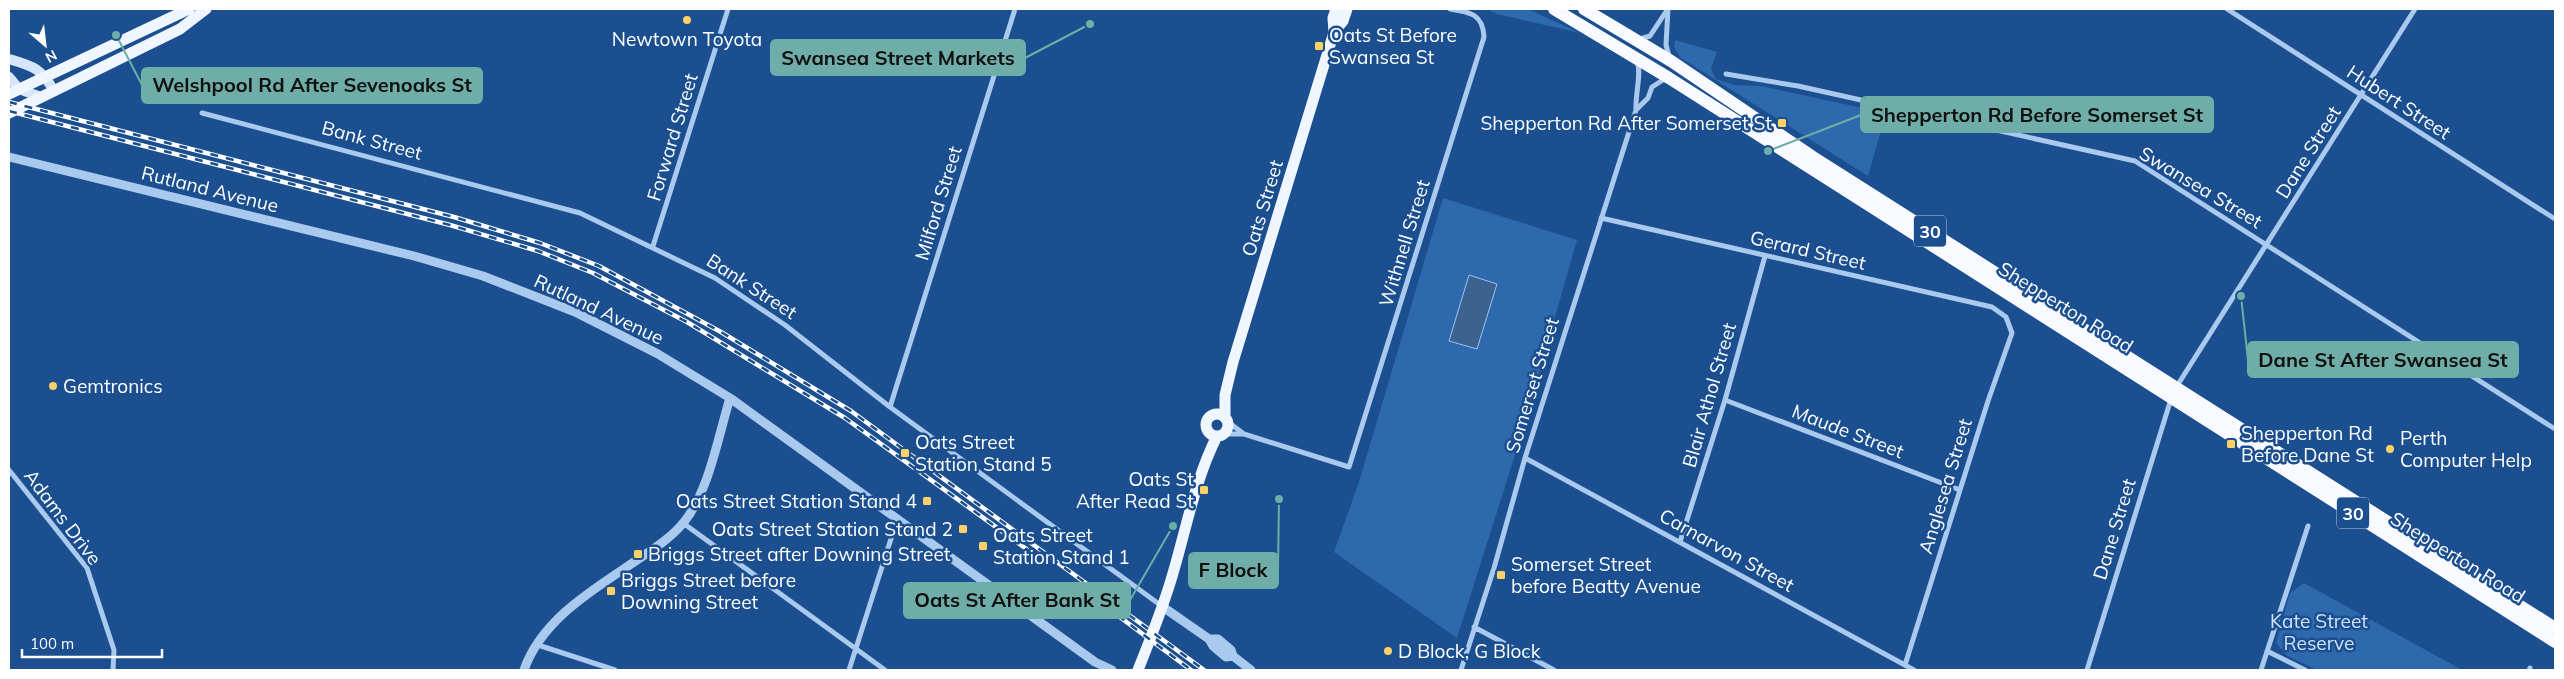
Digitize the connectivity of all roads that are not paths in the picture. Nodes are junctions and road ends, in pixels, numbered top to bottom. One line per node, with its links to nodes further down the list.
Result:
1 (188, 9): 19 (main road)
2 (206, 9): 23 (main road)
3 (728, 9): 33 (street, Forward Street)
4 (1015, 9): 40 (street, Milford Street)
5 (1336, 9): 13 (main road, Oats Street)
6 (1347, 9): 13 (main road, Oats Street)
7 (1450, 9): 45 (street, Withnell Street)
8 (1554, 9): 15 (highway, Shepperton Road / 30)
9 (1584, 9): 14 (highway, Shepperton Road / 30)
10 (1668, 9): 14 (street); 17 (street)
11 (2227, 9): 24 (street, Hubert Street)
12 (2415, 9): 24 (street, Dane Street)
13 (1334, 32): 37 (main road, Oats Street)
14 (1634, 39): 17 (highway, Shepperton Road / 30)
15 (1636, 57): 21 (highway, Shepperton Road / 30); 26 (street, Somerset Street)
16 (9, 59): 19 (main road)
17 (1671, 61): 36 (highway, Shepperton Road / 30)
18 (1726, 74): 32 (street, Swansea Street)
19 (46, 76): 22 (main road); 23 (main road)
20 (9, 77): 22 (main road)
21 (1669, 78): 26 (street, Somerset Street); 36 (highway, Shepperton Road / 30)
22 (14, 91): 25 (main road)
23 (54, 91): 25 (main road)
24 (2361, 95): 31 (street, Hubert Street); 32 (street, Dane Street)
25 (41, 97): 27 (main road)
26 (1636, 110): 30 (street, Somerset Street)
27 (9, 113)
28 (202, 113): 33 (street, Bank Street)
29 (9, 157): 38 (street, Rutland Avenue)
30 (1601, 218): 34 (street, Gerard Street); 46 (street, Somerset Street)
31 (2555, 219)
32 (2267, 244): 36 (street, Dane Street); 43 (street, Swansea Street)
33 (653, 246): 40 (street, Bank Street)
34 (1765, 256): 35 (street, Gerard Street); 39 (street, Blair Athol Street)
35 (2006, 317): 48 (street, Anglesea Street)
36 (2174, 392): 55 (highway, Shepperton Road / 30); 56 (highway, Shepperton Road / 30); 73 (street, Dane Street)
37 (1225, 395): 41 (main road, Oats Street); 42 (main road, Oats Street)
38 (730, 398): 49 (street, Rutland Avenue); 50 (street)
39 (1725, 400): 48 (street, Maude Street); 52 (street, Blair Athol Street)
40 (890, 407): 53 (street, Bank Street)
41 (1212, 416): 42 (main road); 44 (main road)
42 (1226, 420): 44 (main road); 45 (street)
43 (2555, 429)
44 (1216, 434): 45 (street); 53 (main road)
45 (1244, 434)
46 (1525, 458): 52 (street, Carnarvon Street); 54 (street, Somerset Street)
47 (9, 470): 62 (street, Adams Drive)
48 (1960, 490): 61 (street, Anglesea Street)
49 (897, 520): 58 (street); 60 (street, Rutland Avenue)
50 (683, 524): 57 (street); 58 (street)
51 (2308, 526): 59 (street)
52 (1680, 542): 61 (street, Carnarvon Street)
53 (1163, 607): 68 (main road); 69 (street, Bank Street)
54 (1474, 627): 70 (street, Somerset Street); 71 (street)
55 (2555, 628)
56 (2555, 642)
57 (538, 645): 63 (street); 64 (street)
58 (856, 648): 65 (street); 66 (street)
59 (2267, 651): 74 (street); 75 (street)
60 (1096, 666): 67 (street, Rutland Avenue)
61 (1905, 666): 72 (street, Carnarvon Street)
62 (113, 670)
63 (524, 670)
64 (615, 670)
65 (849, 670)
66 (885, 670)
67 (1112, 670)
68 (1138, 670)
69 (1251, 670)
70 (1461, 670)
71 (1554, 670)
72 (1914, 670)
73 (2087, 670)
74 (2261, 670)
75 (2306, 670)

